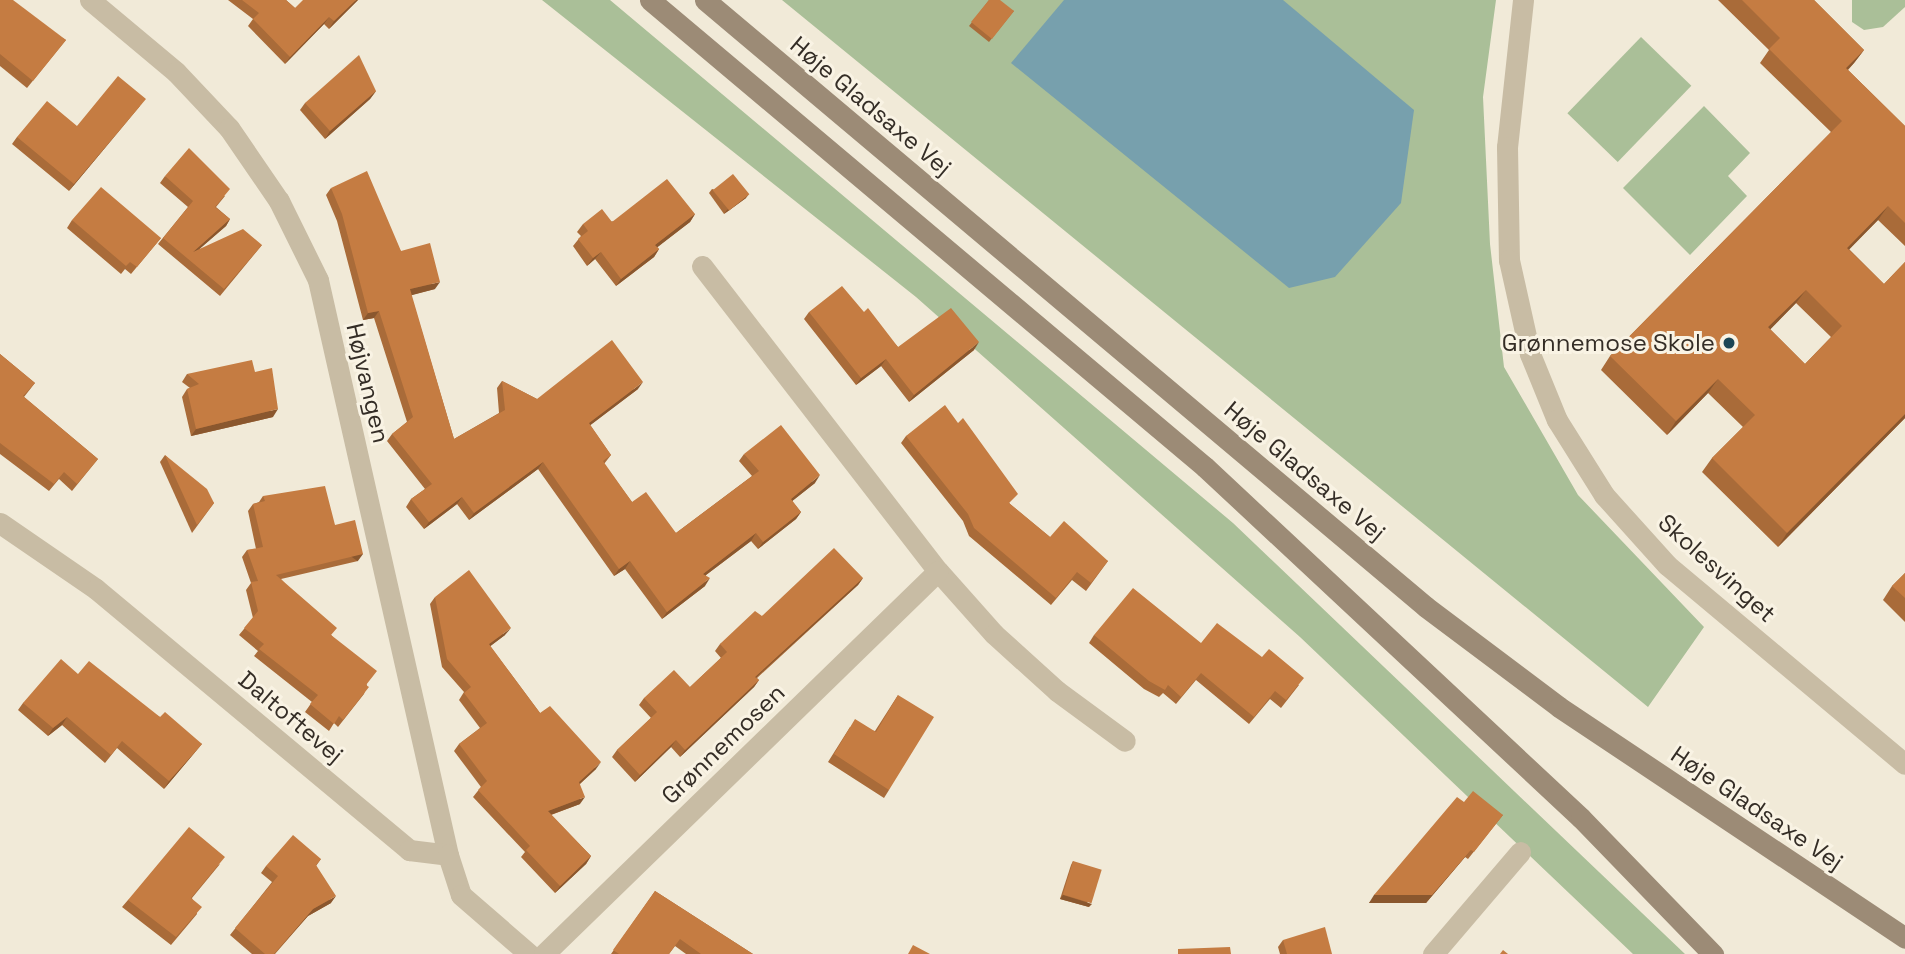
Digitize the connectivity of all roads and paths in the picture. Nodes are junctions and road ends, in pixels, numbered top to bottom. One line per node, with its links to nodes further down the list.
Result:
1 (90, 0): 11 (street, Højvangen)
2 (650, 0): 16 (street)
3 (705, 0): 12 (street, Høje Gladsaxe Vej)
4 (1523, 0): 9 (street, Skolesvinget)
5 (702, 266): 7 (street)
6 (0, 523): 11 (street, Daltoftevej)
7 (938, 571): 8 (street); 14 (street, Grønnemosen)
8 (1125, 741)
9 (1905, 764)
10 (1520, 852): 15 (street)
11 (449, 855): 13 (street)
12 (1905, 938)
13 (529, 954)
14 (544, 954)
15 (1433, 954)
16 (1713, 954)

